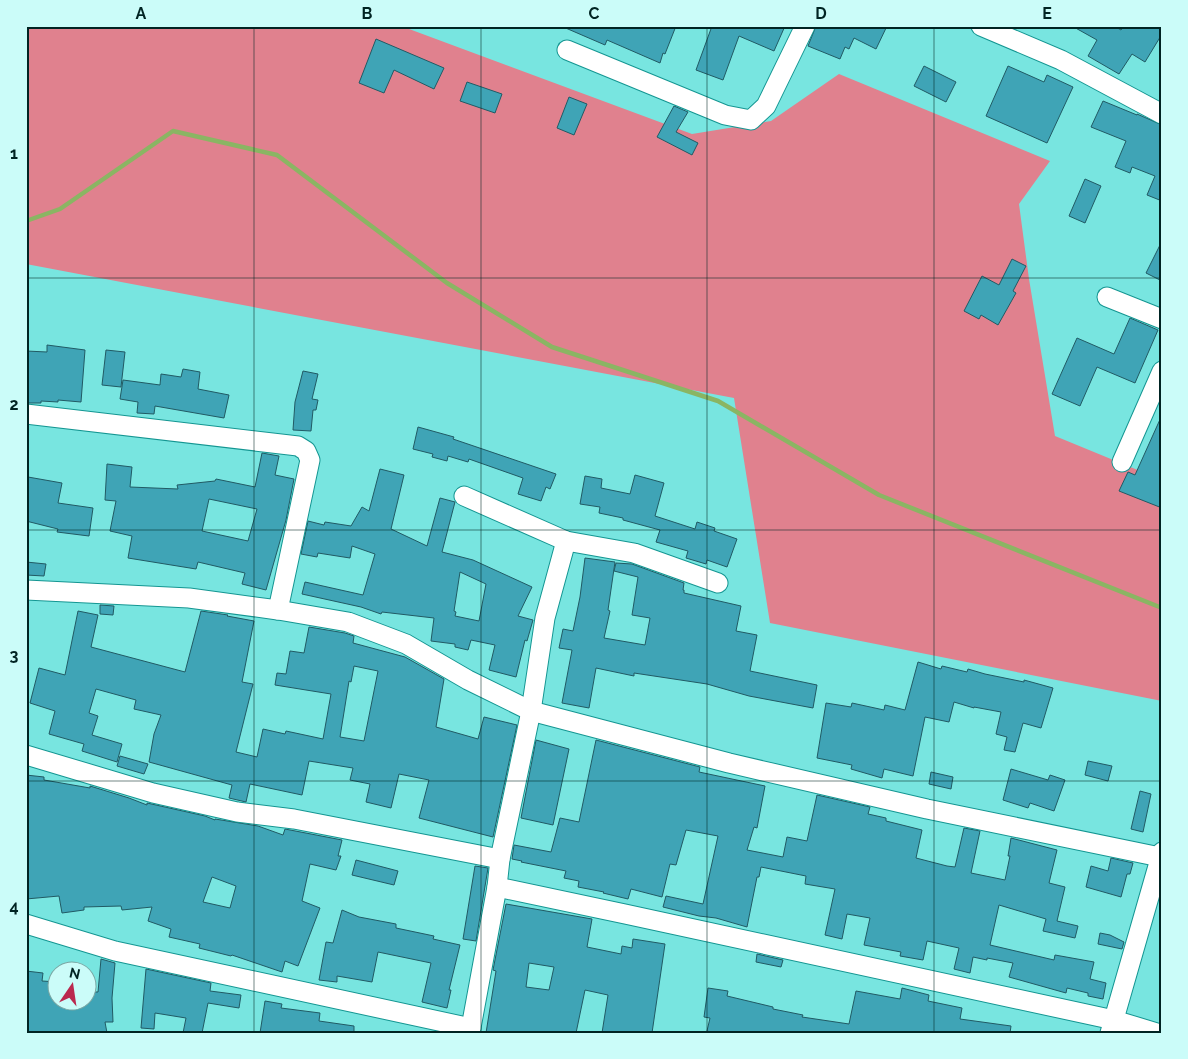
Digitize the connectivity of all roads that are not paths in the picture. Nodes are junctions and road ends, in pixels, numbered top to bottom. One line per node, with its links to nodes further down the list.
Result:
1 (805, 26): 3 (street)
2 (981, 26): 4 (street)
3 (567, 50)
4 (1162, 114)
5 (1107, 297): 6 (street)
6 (1162, 319)
7 (1162, 371): 9 (street)
8 (26, 414): 14 (street)
9 (1122, 462)
10 (464, 496): 11 (street)
11 (566, 541): 12 (street); 15 (street)
12 (718, 582)
13 (26, 590): 14 (street)
14 (278, 610): 15 (street)
15 (531, 711): 17 (street); 18 (street)
16 (26, 755): 18 (street)
17 (1161, 854): 21 (street)
18 (500, 859): 19 (street)
19 (497, 887): 21 (street); 22 (street)
20 (26, 924): 22 (street)
21 (1112, 1026): 23 (street)
22 (471, 1030)
23 (1157, 1033)

